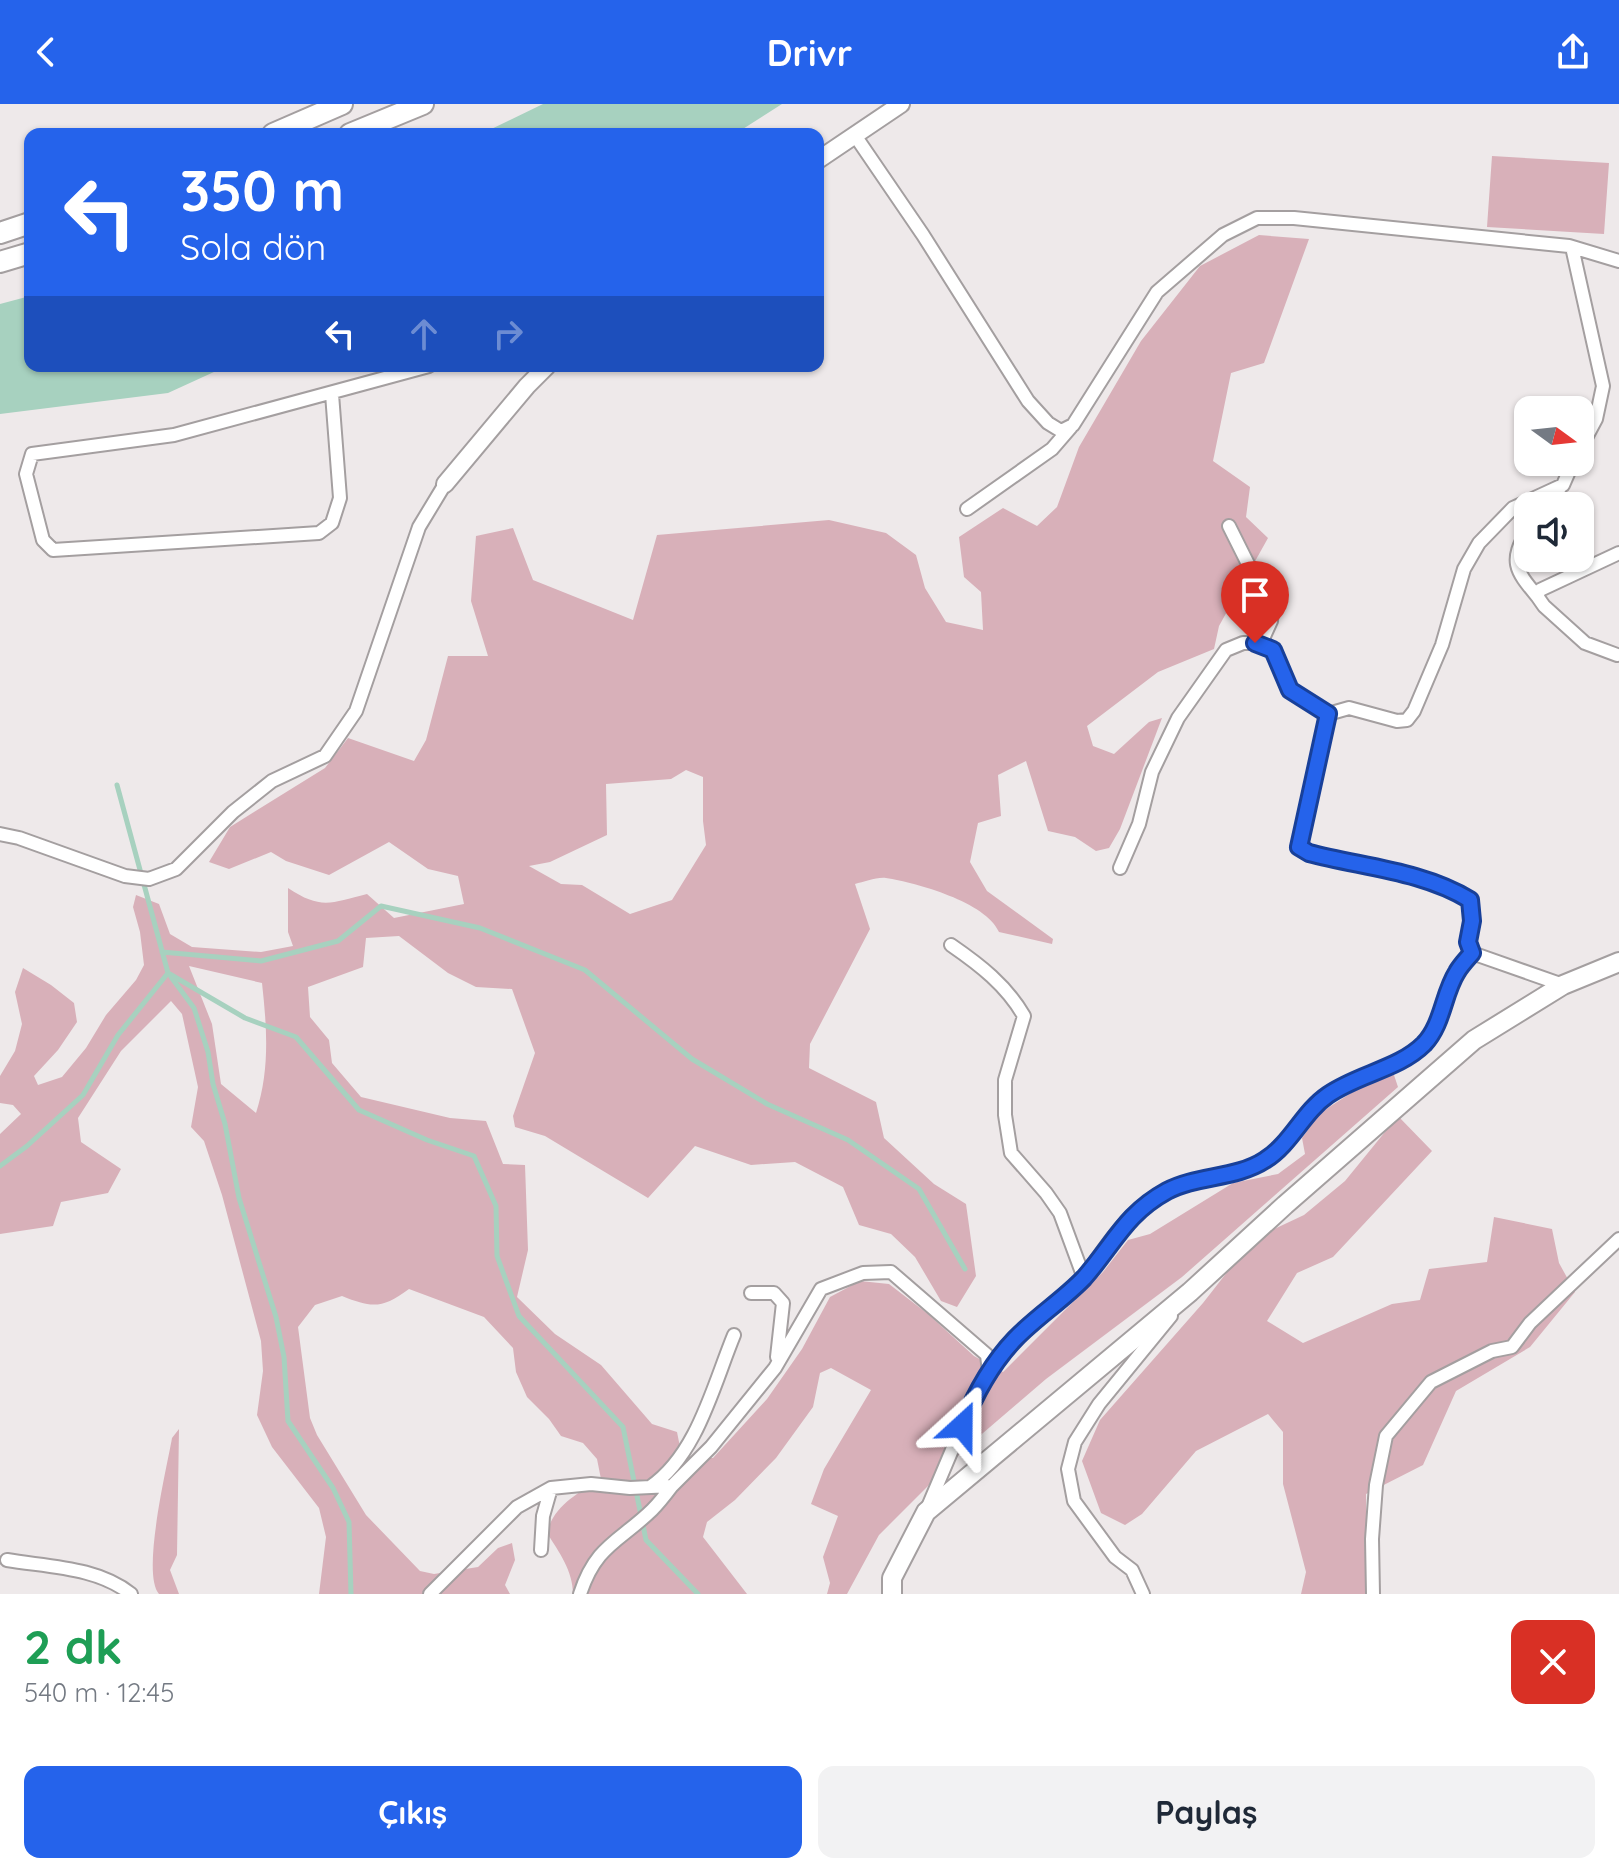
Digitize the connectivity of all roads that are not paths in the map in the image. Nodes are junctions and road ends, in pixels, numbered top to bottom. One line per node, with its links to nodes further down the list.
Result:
1 (342, 104): 4 (highway)
2 (423, 104): 5 (highway)
3 (901, 104): 6 (street)
4 (287, 128)
5 (365, 128)
6 (854, 134): 7 (street); 18 (street)
7 (824, 156)
8 (24, 225): 9 (highway)
9 (0, 233)
10 (1572, 247): 12 (street); 17 (street); 18 (street)
11 (24, 255): 13 (highway)
12 (1619, 261)
13 (0, 262)
14 (408, 372): 16 (street)
15 (541, 372): 20 (street)
16 (332, 394): 16 (street)
17 (1594, 423)
18 (1073, 425): 23 (street)
19 (1567, 476): 21 (street)
20 (445, 484): 31 (street)
21 (1563, 485): 22 (street); 30 (street)
22 (1557, 492)
23 (967, 509)
24 (1229, 526): 28 (street)
25 (1619, 553): 27 (street)
26 (1518, 572): 27 (street)
27 (1537, 596): 29 (street)
28 (1260, 645): 30 (street); 32 (street)
29 (1617, 655)
30 (1328, 714): 34 (street)
31 (0, 834)
32 (1120, 868)
33 (951, 945): 38 (street)
34 (1472, 953): 36 (street); 38 (street)
35 (1619, 962): 36 (main road)
36 (1563, 985): 39 (main road)
37 (1619, 1239): 55 (street)
38 (1084, 1278): 43 (street)
39 (1190, 1292): 47 (main road); 54 (street)
40 (751, 1293): 42 (street)
41 (734, 1335): 45 (street)
42 (775, 1368): 43 (street); 44 (street)
43 (989, 1372): 47 (street)
44 (672, 1486): 45 (street); 52 (street)
45 (650, 1487): 46 (street)
46 (551, 1488): 48 (street); 51 (street)
47 (926, 1512): 53 (main road)
48 (541, 1550)
49 (7, 1560): 50 (street)
50 (131, 1594)
51 (430, 1594)
52 (580, 1594)
53 (892, 1594)
54 (1143, 1594)
55 (1373, 1594)

